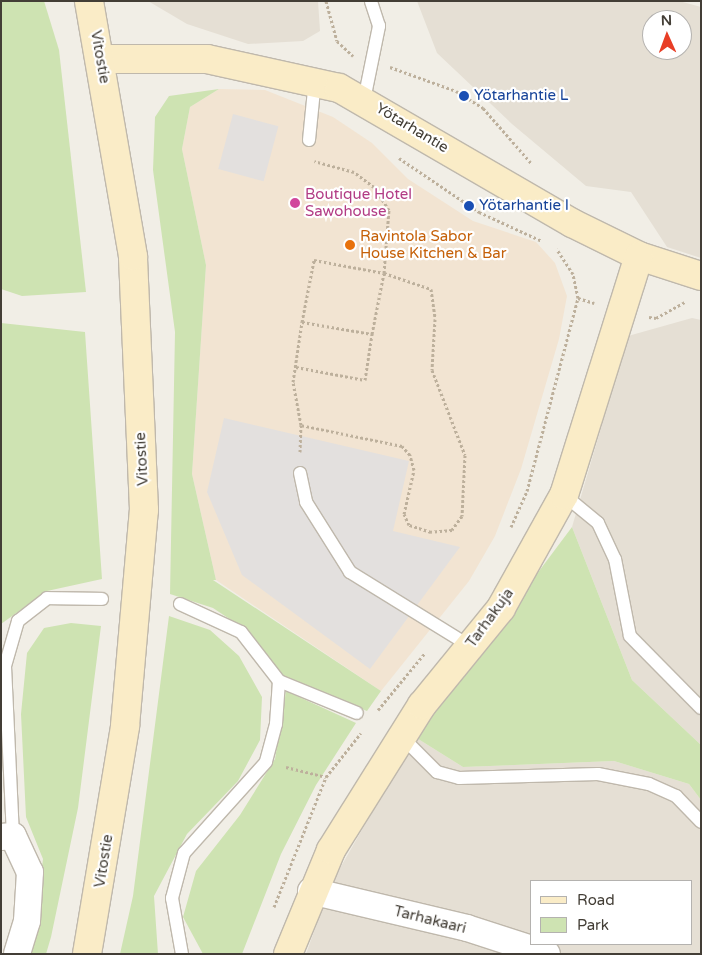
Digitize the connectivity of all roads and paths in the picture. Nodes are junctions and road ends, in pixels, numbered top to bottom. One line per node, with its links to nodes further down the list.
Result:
1 (89, 1): 4 (street, Vitostie)
2 (326, 1): 5 (path)
3 (371, 1): 5 (lane)
4 (101, 59): 6 (street, Yötarhantie); 37 (street, Vitostie)
5 (374, 62): 7 (lane); 9 (path)
6 (315, 80): 7 (street, Yötarhantie); 8 (lane)
7 (364, 100): 10 (street, Yötarhantie)
8 (309, 140): 12 (path)
9 (538, 170)
10 (572, 223): 11 (street, Yötarhantie); 20 (path)
11 (639, 256): 13 (street, Yötarhantie); 19 (street, Tarhakuja)
12 (384, 273): 14 (path); 15 (path); 17 (path)
13 (701, 276)
14 (302, 322): 15 (path); 16 (path)
15 (372, 334): 16 (path)
16 (296, 367): 17 (path)
17 (301, 425): 18 (path)
18 (300, 473): 23 (lane)
19 (564, 495): 24 (street, Tarhakuja); 26 (lane)
20 (507, 536)
21 (102, 599): 34 (lane)
22 (180, 604): 25 (lane)
23 (443, 633): 24 (lane); 28 (path)
24 (470, 646): 35 (street, Tarhakuja)
25 (279, 681): 27 (lane); 31 (lane)
26 (701, 708)
27 (357, 713)
28 (373, 716)
29 (368, 724): 32 (path)
30 (411, 746): 33 (lane)
31 (266, 762): 32 (path); 41 (lane)
32 (326, 777): 36 (path)
33 (701, 822)
34 (7, 836): 38 (street)
35 (311, 891): 42 (street, Tarhakuja); 43 (street, Tarhakaari)
36 (272, 915)
37 (95, 917): 39 (street, Vitostie); 40 (street, Vitostie)
38 (17, 954)
39 (79, 954)
40 (87, 954)
41 (182, 954)
42 (288, 954)
43 (547, 954)

